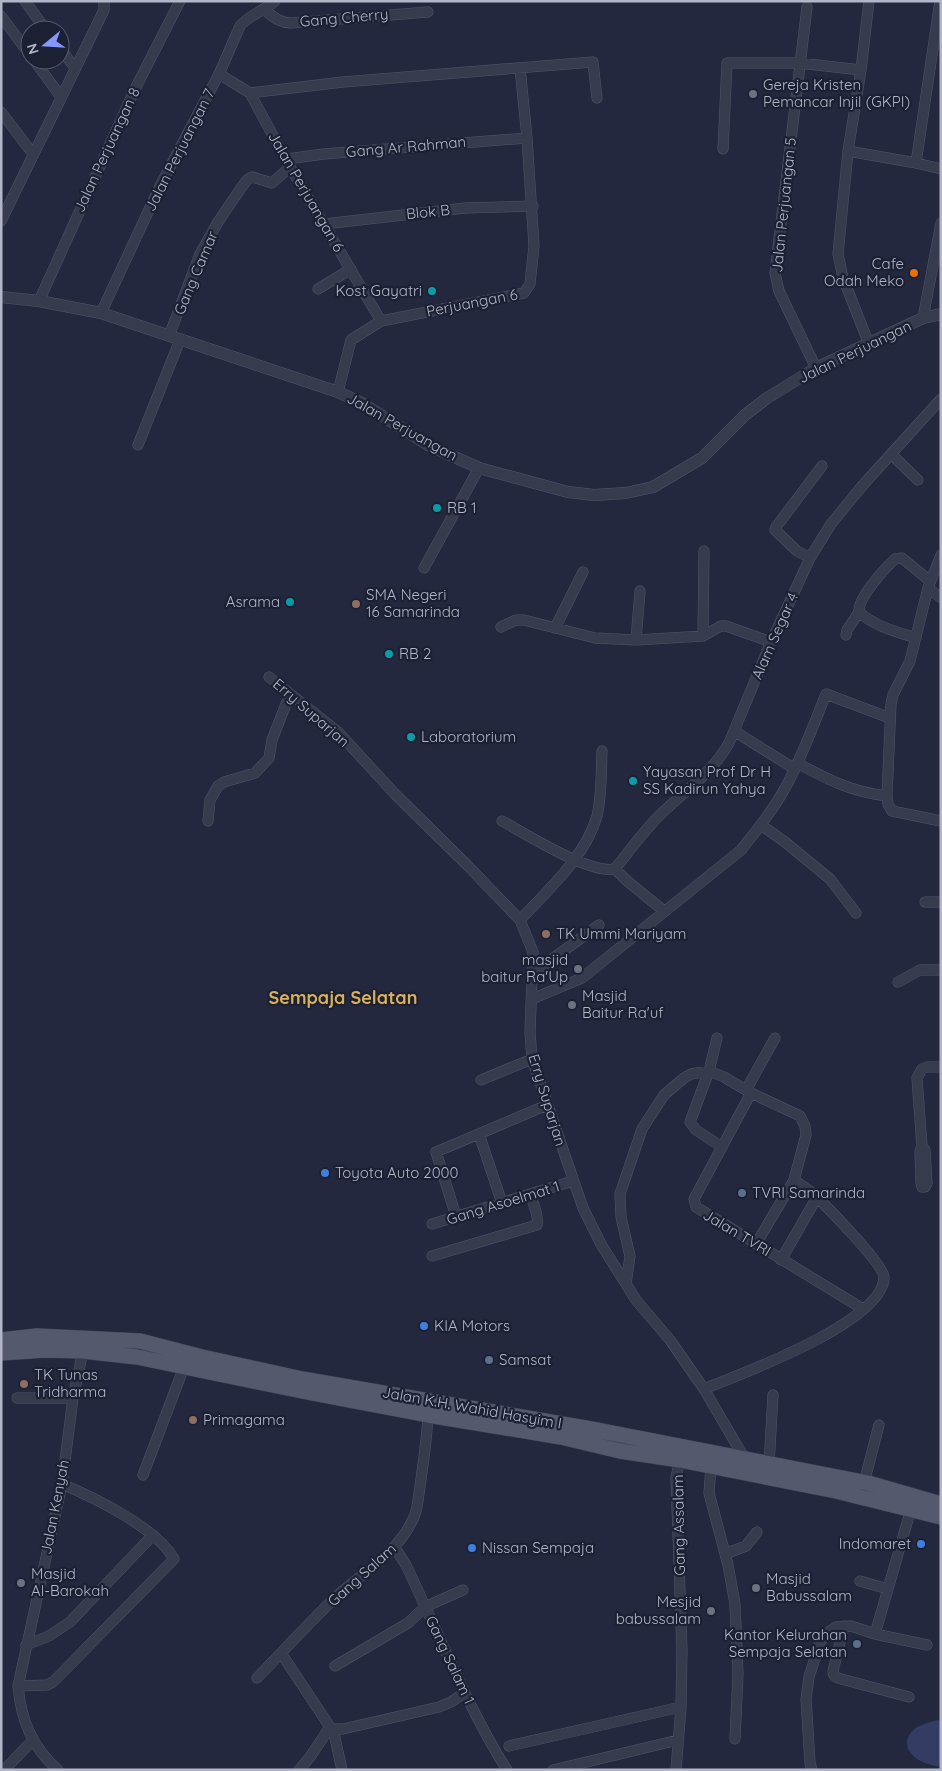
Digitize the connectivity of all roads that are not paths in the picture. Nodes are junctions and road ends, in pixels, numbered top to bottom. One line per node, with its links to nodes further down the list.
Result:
1 (25, 1): 11 (street)
2 (104, 1): 15 (street)
3 (180, 1): 38 (street, Jalan Perjuangan 8)
4 (274, 1): 8 (street, Jalan Perjuangan 7)
5 (869, 1): 18 (street)
6 (940, 1): 28 (street)
7 (807, 7): 14 (street, Jalan Perjuangan 5)
8 (264, 10): 9 (street, Gang Cherry); 19 (street, Jalan Perjuangan 7)
9 (428, 12)
10 (1, 16): 12 (street)
11 (39, 20)
12 (20, 42)
13 (70, 61): 15 (street)
14 (799, 63): 18 (street); 25 (street); 45 (street, Jalan Perjuangan 5)
15 (75, 68): 21 (street)
16 (520, 68): 20 (street); 22 (street); 24 (street, Perjuangan 6)
17 (41, 70): 21 (street)
18 (861, 70): 26 (street)
19 (219, 74): 20 (street, Jalan Perjuangan 6); 39 (street, Jalan Perjuangan 7)
20 (250, 93): 29 (street, Jalan Perjuangan 6)
21 (61, 97): 27 (street)
22 (597, 98)
23 (1, 112): 27 (street)
24 (527, 138): 29 (street, Gang Ar Rahman); 31 (street, Perjuangan 6)
25 (723, 149)
26 (848, 151): 28 (street); 44 (street)
27 (33, 154): 32 (street)
28 (916, 162): 30 (street)
29 (288, 163): 34 (street, Jalan Perjuangan 6); 43 (street, Gang Camar)
30 (941, 169)
31 (533, 206): 34 (street, Blok B); 42 (street, Perjuangan 6)
32 (1, 221)
33 (941, 223): 41 (street)
34 (324, 224): 35 (street, Jalan Perjuangan 6)
35 (351, 269): 36 (street); 42 (street, Jalan Perjuangan 6)
36 (318, 289)
37 (1, 297): 38 (street, Jalan Perjuangan)
38 (39, 301): 39 (street, Jalan Perjuangan)
39 (101, 313): 43 (street, Jalan Perjuangan)
40 (941, 314): 41 (street, Jalan Perjuangan)
41 (923, 318): 44 (street, Jalan Perjuangan)
42 (381, 321): 46 (street, Perjuangan 6)
43 (175, 338): 46 (street, Jalan Perjuangan); 48 (street)
44 (869, 344): 45 (street, Jalan Perjuangan)
45 (816, 368): 51 (street, Jalan Perjuangan)
46 (338, 392): 51 (street, Jalan Perjuangan)
47 (941, 399): 49 (street, Alam Segar 4)
48 (138, 445)
49 (890, 454): 52 (street); 55 (street, Alam Segar 4)
50 (822, 466): 55 (street)
51 (479, 468): 56 (street)
52 (918, 480)
53 (704, 551): 64 (street)
54 (941, 555): 58 (street)
55 (810, 558): 68 (street, Alam Segar 4)
56 (424, 568)
57 (583, 572): 63 (street)
58 (929, 584): 60 (street); 61 (street); 66 (street)
59 (640, 591): 67 (street)
60 (941, 598)
61 (860, 612): 65 (street); 66 (street)
62 (501, 627): 63 (street)
63 (555, 628): 67 (street)
64 (703, 636): 67 (street); 68 (street)
65 (846, 636)
66 (916, 638): 71 (street)
67 (636, 640)
68 (771, 642): 72 (street, Alam Segar 4)
69 (269, 677): 70 (street, Erry Suparjan)
70 (291, 695): 76 (street); 86 (street, Erry Suparjan)
71 (890, 718): 74 (street); 75 (street)
72 (734, 731): 74 (street); 81 (street, Alam Segar 4)
73 (602, 751): 80 (street)
74 (796, 766): 75 (street); 79 (street)
75 (887, 796): 78 (street)
76 (208, 821)
77 (502, 821): 80 (street)
78 (941, 821)
79 (761, 825): 84 (street); 85 (street)
80 (573, 860): 81 (street); 86 (street)
81 (613, 869): 84 (street)
82 (925, 902): 83 (street)
83 (941, 902)
84 (664, 911): 91 (street)
85 (856, 913)
86 (520, 920): 89 (street, Erry Suparjan)
87 (599, 924): 89 (street)
88 (941, 970): 90 (street)
89 (533, 973): 91 (street, Erry Suparjan)
90 (898, 982)
91 (532, 999): 94 (street, Erry Suparjan)
92 (717, 1038): 96 (street)
93 (775, 1038): 98 (street, Jalan TVRI)
94 (532, 1059): 97 (street); 99 (street, Erry Suparjan)
95 (941, 1067): 102 (street)
96 (709, 1072): 98 (street); 101 (street); 113 (street)
97 (481, 1080)
98 (749, 1092): 101 (street, Jalan TVRI); 103 (street)
99 (547, 1105): 100 (street); 104 (street, Erry Suparjan)
100 (479, 1134): 107 (street); 108 (street)
101 (722, 1147): 110 (street, Jalan TVRI)
102 (922, 1147)
103 (794, 1180): 106 (street); 110 (street)
104 (573, 1181): 105 (street, Gang Asoelmat 1); 113 (street, Erry Suparjan)
105 (530, 1195): 107 (street, Gang Asoelmat 1); 111 (street)
106 (817, 1197): 112 (street); 114 (street)
107 (502, 1203): 108 (street, Gang Asoelmat 1)
108 (456, 1216): 109 (street, Gang Asoelmat 1)
109 (432, 1224)
110 (756, 1244): 112 (street, Jalan TVRI)
111 (432, 1256)
112 (781, 1260): 114 (street, Jalan TVRI)
113 (626, 1284): 121 (street, Erry Suparjan)
114 (863, 1309): 121 (street)
115 (1, 1340): 116 (main road, Jalan K.H. Wahid Hasyim I)
116 (140, 1341): 119 (main road); 127 (main road, Jalan K.H. Wahid Hasyim I)
117 (83, 1351): 118 (main road, Jalan K.H. Wahid Hasyim I); 119 (main road, Jalan K.H. Wahid Hasyim I); 124 (street, Jalan Kenyah)
118 (1, 1352)
119 (136, 1357): 120 (main road, Jalan K.H. Wahid Hasyim I)
120 (184, 1367): 125 (main road, Jalan K.H. Wahid Hasyim I); 132 (street)
121 (704, 1389): 129 (street, Erry Suparjan)
122 (773, 1395): 130 (street)
123 (17, 1398): 124 (street)
124 (73, 1398): 134 (street, Jalan Kenyah)
125 (428, 1415): 127 (main road, Jalan K.H. Wahid Hasyim I); 140 (street, Gang Salam)
126 (879, 1425): 133 (street)
127 (591, 1436): 128 (main road, Jalan K.H. Wahid Hasyim I); 129 (main road, Jalan K.H. Wahid Hasyim I)
128 (680, 1460): 131 (main road, Jalan K.H. Wahid Hasyim I); 156 (street, Gang Assalam)
129 (746, 1461): 130 (main road, Jalan K.H. Wahid Hasyim I)
130 (769, 1465): 133 (main road, Jalan K.H. Wahid Hasyim I)
131 (711, 1466): 136 (main road, Jalan K.H. Wahid Hasyim I); 141 (street)
132 (143, 1475)
133 (864, 1483): 135 (main road, Jalan K.H. Wahid Hasyim I)
134 (62, 1484): 139 (street); 148 (street, Jalan Kenyah)
135 (941, 1504)
136 (911, 1509): 137 (main road, Jalan K.H. Wahid Hasyim I); 143 (street)
137 (941, 1517)
138 (757, 1532): 141 (street)
139 (153, 1535): 148 (street); 153 (street)
140 (395, 1548): 145 (street, Gang Salam 1); 150 (street, Gang Salam)
141 (725, 1554): 158 (street)
142 (860, 1581): 143 (street)
143 (888, 1589): 147 (street)
144 (463, 1590): 145 (street)
145 (426, 1607): 151 (street); 154 (street, Gang Salam 1)
146 (844, 1626): 147 (street); 155 (street); 169 (street)
147 (875, 1634): 149 (street)
148 (26, 1645): 153 (street, Jalan Kenyah)
149 (927, 1645)
150 (281, 1653): 152 (street, Gang Salam); 157 (street)
151 (335, 1666)
152 (257, 1678)
153 (18, 1686): 159 (street, Jalan Kenyah)
154 (464, 1692): 157 (street); 167 (street, Gang Salam 1)
155 (909, 1696)
156 (681, 1707): 160 (street, Gang Assalam); 161 (street)
157 (332, 1728): 165 (street); 166 (street)
158 (735, 1738)
159 (33, 1740): 162 (street); 164 (street, Jalan Kenyah)
160 (678, 1740): 163 (street); 168 (street, Gang Assalam)
161 (509, 1746)
162 (5, 1768)
163 (556, 1769)
164 (58, 1770)
165 (299, 1770)
166 (342, 1770)
167 (507, 1770)
168 (676, 1770)
169 (812, 1770)

